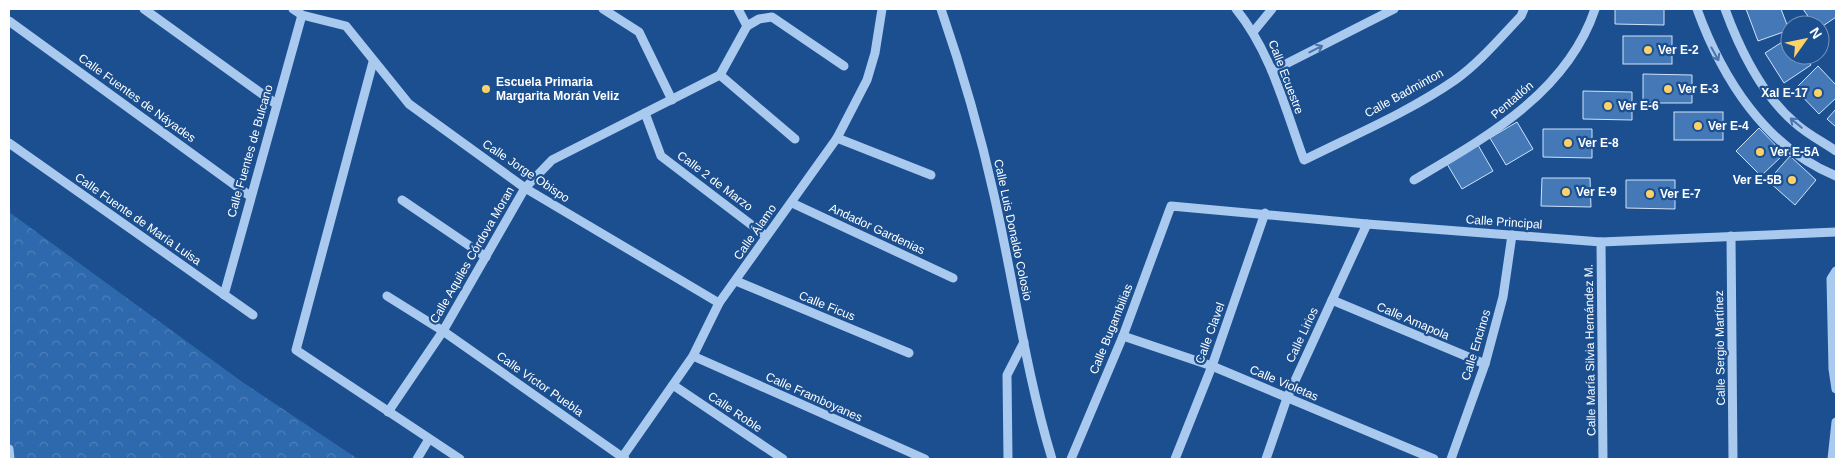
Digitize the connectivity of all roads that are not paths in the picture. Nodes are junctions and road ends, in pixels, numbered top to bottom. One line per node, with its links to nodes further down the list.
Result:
1 (144, 9): 23 (street)
2 (293, 9): 14 (street)
3 (603, 9): 22 (street)
4 (738, 9): 16 (street)
5 (882, 9): 26 (street, Calle Álamo)
6 (941, 9): 56 (street, Calle Luis Donaldo Colosio)
7 (1236, 9): 17 (street, Calle Ecuestre)
8 (1272, 9): 17 (street)
9 (1394, 9): 20 (street, one-way to 9)
10 (1524, 9): 29 (street, Calle Badminton)
11 (1595, 9): 32 (street, Pentatlón)
12 (1697, 9): 31 (street, one-way to 31)
13 (1725, 9): 28 (street, one-way to 13)
14 (302, 15): 18 (street, Calle Jorge Obispo); 23 (street, Calle Fuentes de Bulcano)
15 (9, 21): 34 (street, Calle Fuentes de Náyades)
16 (747, 26): 19 (street); 21 (street)
17 (1254, 31): 20 (street, Calle Ecuestre)
18 (373, 62): 33 (street, Calle Jorge Obispo); 64 (street)
19 (844, 66)
20 (1272, 71): 29 (street, Calle Ecuestre)
21 (720, 75): 22 (street, Calle Aquiles Córdova Moran); 25 (street)
22 (672, 100): 24 (street, Calle Aquiles Córdova Moran)
23 (276, 104): 34 (street, Calle Fuentes de Bulcano)
24 (645, 113): 33 (street, Calle Aquiles Córdova Moran); 42 (street, Calle 2 de Marzo)
25 (795, 138)
26 (837, 138): 30 (street); 36 (street, Calle Álamo)
27 (9, 142): 49 (street, Calle Fuente de María Luisa)
28 (1836, 151)
29 (1304, 160)
30 (931, 176)
31 (1836, 176)
32 (1414, 180)
33 (525, 188): 45 (street, Calle Aquiles Córdova Moran); 52 (street, Calle Jorge Obispo)
34 (250, 196): 49 (street, Calle Fuentes de Bulcano)
35 (402, 200): 45 (street)
36 (792, 203): 42 (street, Calle Álamo); 47 (street, Andador Gardenias)
37 (1171, 206): 38 (street, Calle Principal); 55 (street, Calle Bugambilias)
38 (1265, 213): 39 (street, Calle Principal); 60 (street, Calle Clavel)
39 (1366, 224): 41 (street, Calle Principal); 51 (street, Calle Lirios)
40 (1836, 232): 43 (street, Calle Principal)
41 (1512, 235): 44 (street, Calle Principal); 59 (street, Calle Encinos)
42 (766, 236): 48 (street, Calle Álamo)
43 (1731, 236): 44 (street, Calle Principal); 82 (street, Calle Sergio Martínez)
44 (1601, 242): 81 (street, Calle María Silvia Hernández M.)
45 (486, 257): 54 (street, Calle Aquiles Córdova Moran)
46 (1836, 271): 62 (street)
47 (953, 278)
48 (736, 281): 52 (street, Calle Álamo); 57 (street, Calle Ficus)
49 (224, 295): 53 (street, Calle Fuente de María Luisa)
50 (387, 296): 54 (street, Calle Víctor Puebla)
51 (1332, 300): 59 (street, Calle Amapola); 63 (street, Calle Lirios)
52 (719, 303): 58 (street, Calle Álamo)
53 (252, 315)
54 (443, 331): 64 (street, Calle Aquiles Córdova Moran); 71 (street, Calle Víctor Puebla)
55 (1123, 336): 60 (street, Calle Violetas); 76 (street, Calle Bugambilias)
56 (1024, 342): 74 (street); 75 (street, Calle Luis Donaldo Colosio)
57 (909, 353)
58 (693, 356): 61 (street, Calle Álamo); 73 (street, Calle Framboyanes)
59 (1485, 364): 80 (street, Calle Encinos)
60 (1212, 366): 63 (street, Calle Violetas); 77 (street, Calle Clavel)
61 (673, 385): 71 (street, Calle Álamo); 72 (street, Calle Roble)
62 (1836, 389)
63 (1287, 398): 78 (street, Calle Lirios); 79 (street, Calle Violetas)
64 (388, 412): 66 (street)
65 (1836, 422): 83 (street)
66 (429, 439): 69 (street); 70 (street)
67 (9, 449): 68 (street)
68 (10, 459)
69 (416, 459)
70 (460, 459)
71 (623, 459)
72 (783, 459)
73 (925, 459)
74 (1008, 459)
75 (1052, 459)
76 (1071, 459)
77 (1175, 459)
78 (1266, 459)
79 (1434, 459)
80 (1451, 459)
81 (1603, 459)
82 (1733, 459)
83 (1832, 459)

